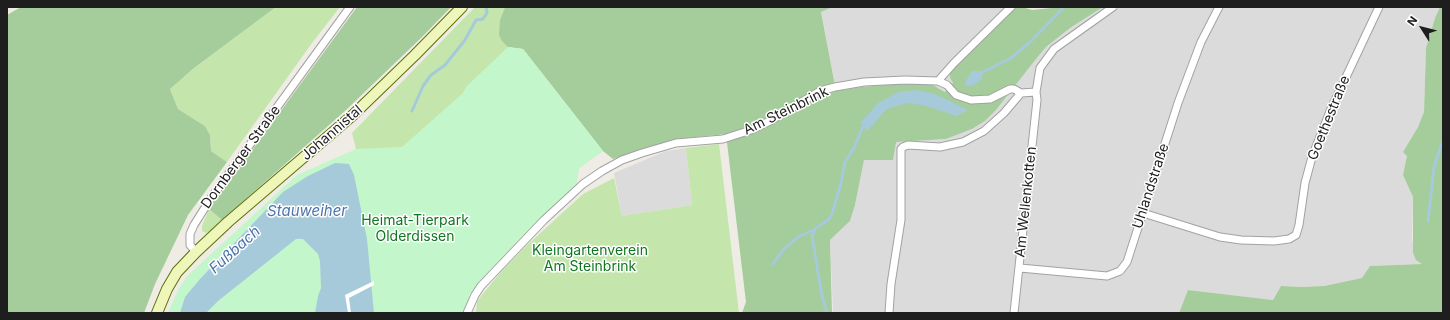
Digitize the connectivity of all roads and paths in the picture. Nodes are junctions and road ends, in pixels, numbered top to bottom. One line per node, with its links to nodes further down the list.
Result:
1 (350, 7): 11 (street, Dornberger Straße)
2 (462, 7): 11 (main road, Johannistal)
3 (1011, 7): 7 (street)
4 (1113, 7): 9 (street, Am Wellenkotten)
5 (1219, 7): 10 (street, Uhlandstraße)
6 (1379, 7): 10 (street, Goethestraße)
7 (938, 81): 8 (street); 14 (street, Am Steinbrink)
8 (1021, 92): 9 (street); 15 (street)
9 (1036, 92): 12 (street, Am Wellenkotten)
10 (1143, 213): 12 (street, Uhlandstraße)
11 (196, 252): 13 (main road)
12 (1020, 268): 16 (street, Am Wellenkotten)
13 (157, 313)
14 (467, 313)
15 (889, 313)
16 (1014, 313)

